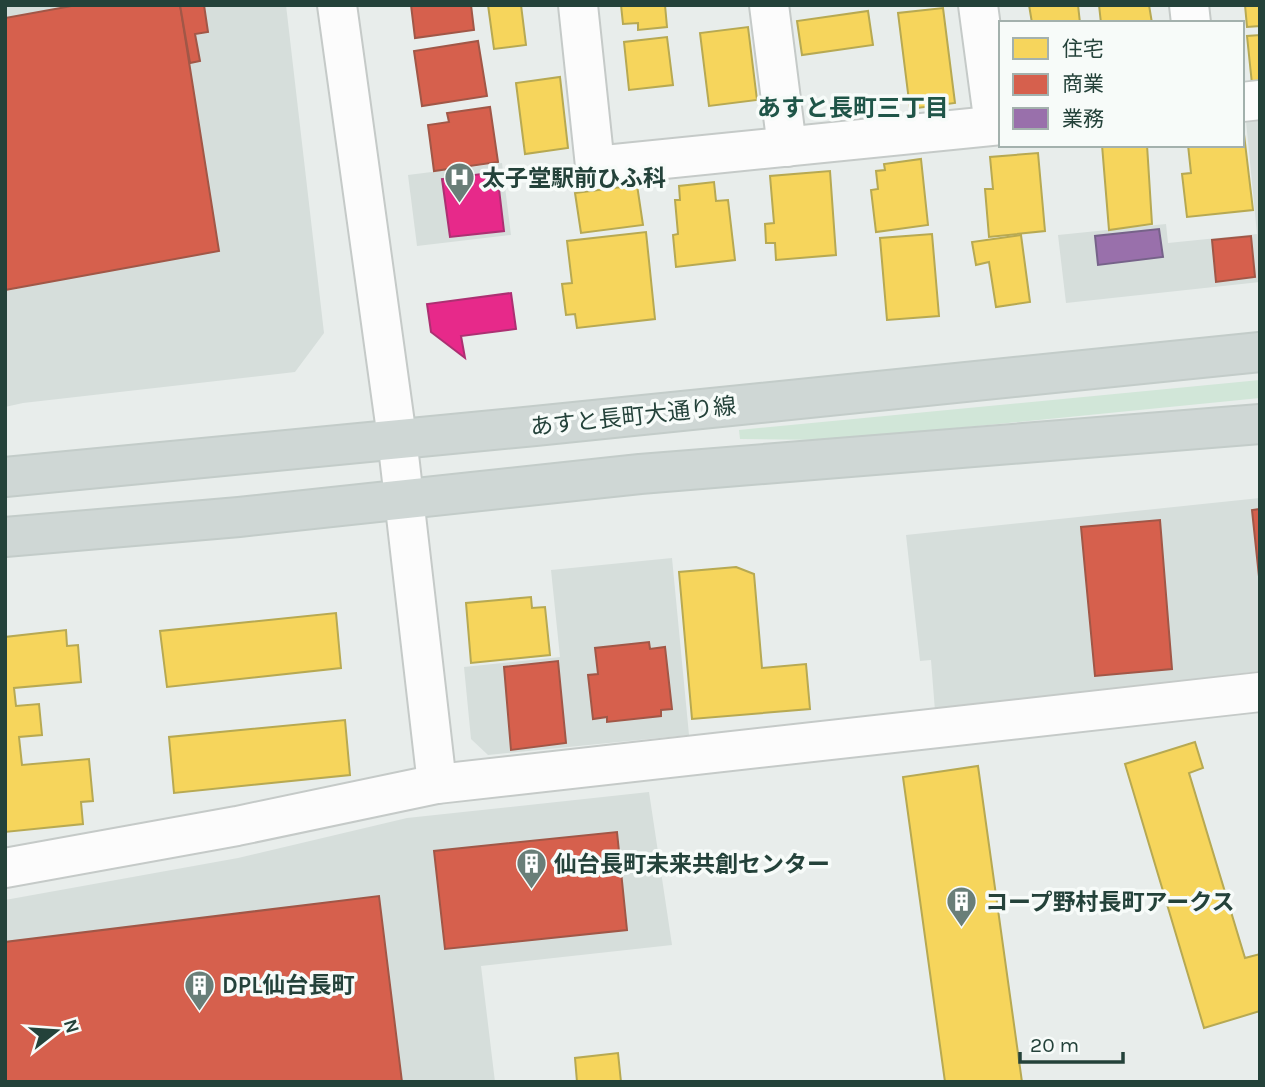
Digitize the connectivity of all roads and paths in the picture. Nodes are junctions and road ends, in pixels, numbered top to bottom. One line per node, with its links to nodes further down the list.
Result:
1 (337, 5): 9 (street)
2 (578, 5): 6 (street)
3 (769, 5): 6 (street)
4 (978, 5): 5 (street)
5 (998, 125): 6 (street)
6 (787, 146)
7 (1260, 352): 9 (main road, あすと長町大通り線)
8 (1260, 424): 11 (main road)
9 (397, 438): 10 (main road, あすと長町大通り線); 11 (street)
10 (5, 477)
11 (403, 499): 12 (main road); 14 (street)
12 (5, 537)
13 (1260, 692): 14 (street)
14 (437, 785): 15 (street)
15 (5, 867)

